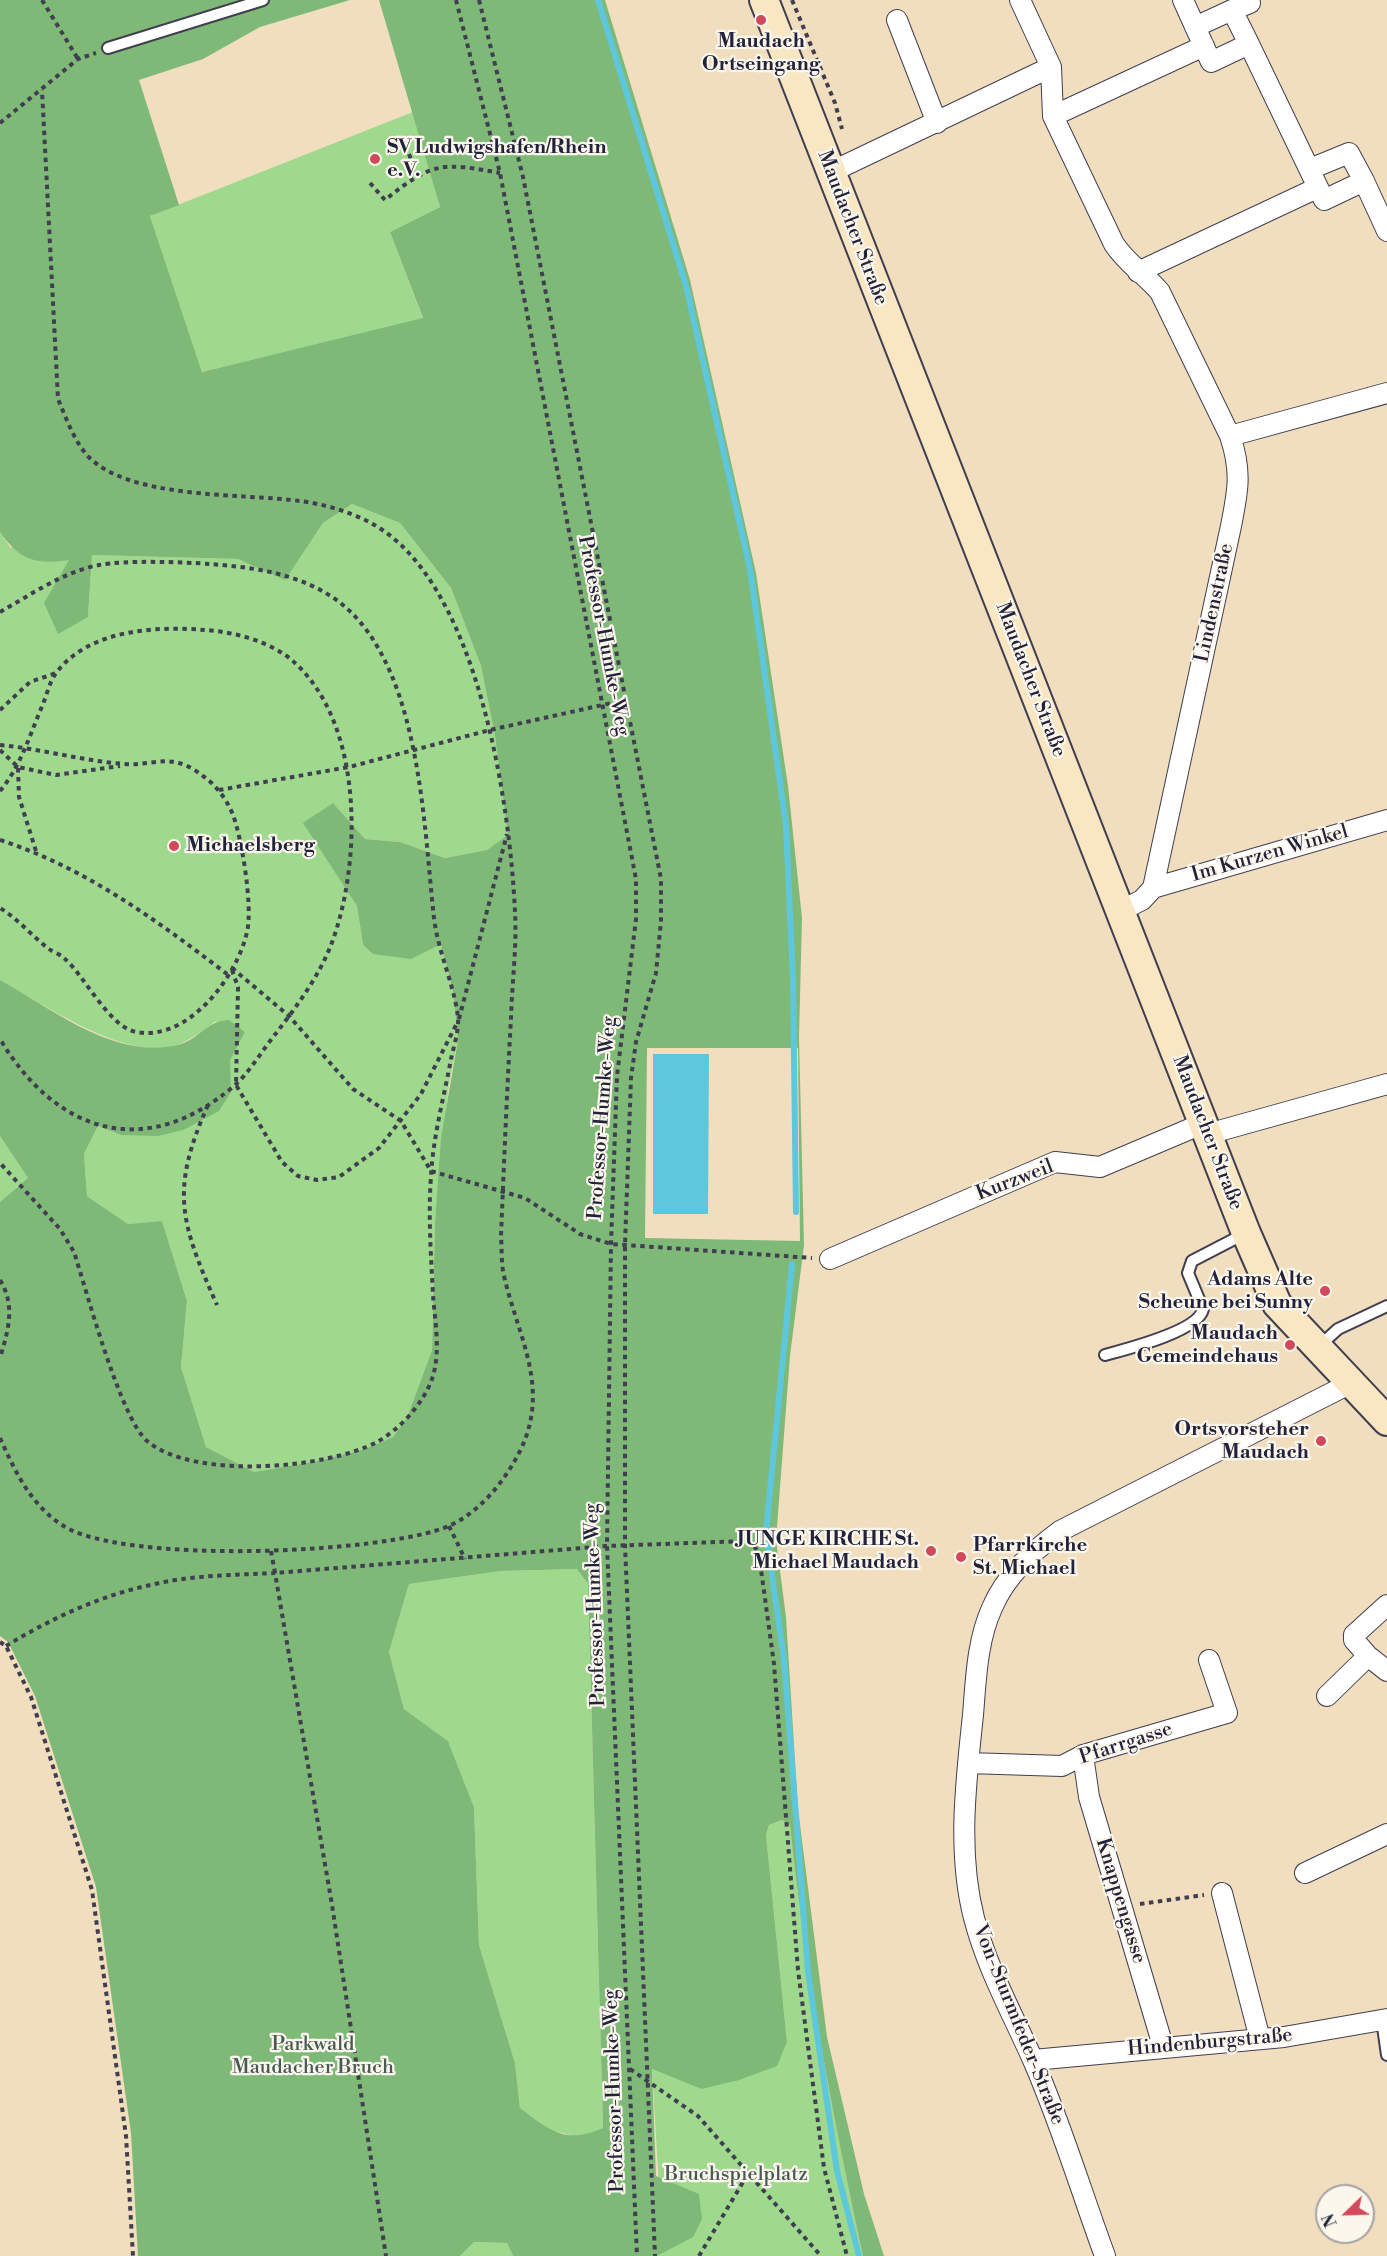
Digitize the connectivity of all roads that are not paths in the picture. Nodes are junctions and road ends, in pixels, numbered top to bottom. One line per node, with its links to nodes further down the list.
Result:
1 (263, 0): 10 (lane)
2 (764, 0): 14 (street, Maudacher Straße)
3 (1020, 0): 11 (street)
4 (1183, 0): 7 (street)
5 (1240, 5): 7 (street); 8 (street)
6 (897, 20): 13 (street)
7 (1195, 27): 9 (street)
8 (1249, 44): 9 (street); 15 (street)
9 (1204, 46): 12 (street)
10 (108, 48)
11 (1051, 67): 12 (street); 13 (street)
12 (1053, 116): 18 (street, Lindenstraße)
13 (937, 123): 14 (street)
14 (831, 172): 23 (street, Maudacher Straße)
15 (1314, 178): 16 (street); 16 (street); 18 (street)
16 (1364, 181): 17 (street)
17 (1387, 231)
18 (1138, 272): 20 (street, Lindenstraße)
19 (1387, 393): 20 (street)
20 (1230, 436): 22 (street, Lindenstraße)
21 (1387, 820): 22 (street, Im Kurzen Winkel)
22 (1154, 888): 23 (street)
23 (1120, 911): 25 (street, Maudacher Straße)
24 (1387, 1084): 25 (street, Kurzweil)
25 (1206, 1129): 26 (street, Maudacher Straße); 27 (street, Kurzweil)
26 (1246, 1233): 29 (street, Maudacher Straße); 30 (lane)
27 (830, 1259)
28 (1387, 1306): 29 (lane)
29 (1317, 1348): 31 (street, Maudacher Straße)
30 (1105, 1355)
31 (1351, 1383): 32 (street, Maudacher Straße); 39 (street, Von-Sturmfeder-Straße)
32 (1387, 1421)
33 (1387, 1605): 34 (street)
34 (1368, 1656): 36 (street); 37 (street)
35 (1209, 1660): 38 (street, Pfarrgasse)
36 (1387, 1671)
37 (1327, 1696)
38 (1083, 1755): 39 (street, Pfarrgasse); 45 (street, Knappengasse)
39 (968, 1763): 47 (street, Von-Sturmfeder-Straße)
40 (1387, 1834): 41 (street)
41 (1305, 1873)
42 (1222, 1893): 44 (street)
43 (1385, 2019): 44 (street, Hindenburgstraße); 46 (lane)
44 (1260, 2039): 45 (street, Hindenburgstraße)
45 (1163, 2046): 47 (street, Hindenburgstraße)
46 (1387, 2055)
47 (1033, 2060): 48 (street, Von-Sturmfeder-Straße)
48 (1105, 2256)

